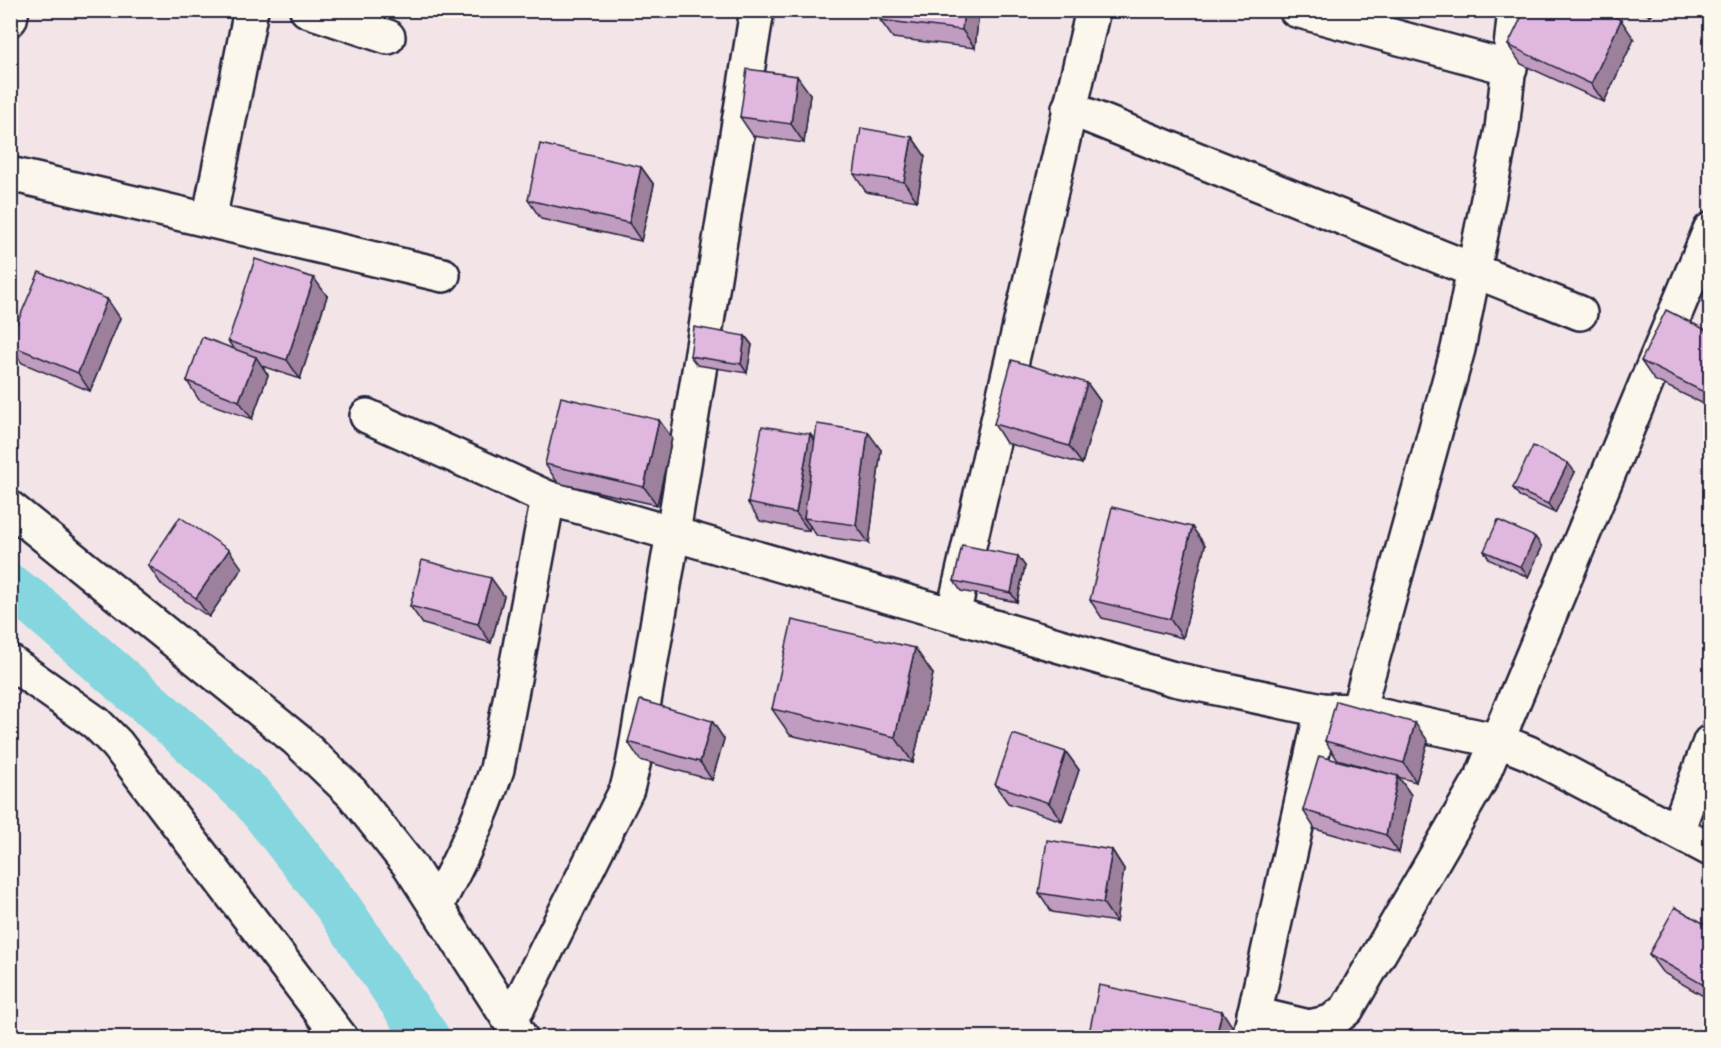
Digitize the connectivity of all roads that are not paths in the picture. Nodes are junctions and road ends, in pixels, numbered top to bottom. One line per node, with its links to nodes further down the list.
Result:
1 (12, 10): 8 (street)
2 (251, 10): 13 (street)
3 (307, 10): 9 (street)
4 (756, 10): 21 (street)
5 (1093, 10): 11 (street)
6 (1296, 10): 10 (street)
7 (1515, 10): 10 (street)
8 (10, 19)
9 (388, 37)
10 (1510, 68): 15 (street)
11 (1069, 108): 15 (street); 22 (street)
12 (10, 174): 13 (street)
13 (209, 220): 16 (street)
14 (1710, 230): 26 (street)
15 (1474, 270): 17 (street); 25 (street)
16 (443, 275)
17 (1580, 312)
18 (367, 416): 19 (street)
19 (548, 498): 21 (street); 30 (street)
20 (10, 508): 30 (street)
21 (674, 533): 22 (street); 32 (street)
22 (953, 615): 24 (street)
23 (10, 662): 33 (street)
24 (1323, 710): 25 (street); 31 (street)
25 (1358, 711): 26 (street)
26 (1499, 741): 28 (street); 31 (street)
27 (1710, 742): 28 (street)
28 (1677, 831): 29 (street)
29 (1710, 849)
30 (436, 906): 32 (street)
31 (1252, 1026)
32 (516, 1030)
33 (341, 1038)

